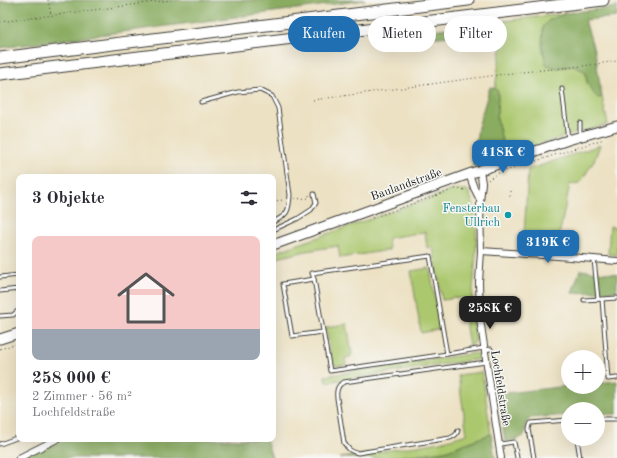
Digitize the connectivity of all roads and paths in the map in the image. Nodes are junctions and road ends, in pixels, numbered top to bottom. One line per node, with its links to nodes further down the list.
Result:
1 (48, 0): 5 (path)
2 (171, 0): 5 (path)
3 (468, 0): 7 (highway)
4 (603, 0): 9 (highway)
5 (51, 15): 6 (path)
6 (0, 22)
7 (0, 58)
8 (617, 61): 11 (path)
9 (0, 74)
10 (562, 89): 17 (lane)
11 (313, 100)
12 (201, 102): 27 (lane)
13 (580, 123): 15 (lane)
14 (617, 126): 15 (street, Baulandstraße)
15 (580, 137): 17 (street, Baulandstraße)
16 (604, 139): 20 (path)
17 (568, 140): 18 (street, Baulandstraße)
18 (480, 170): 19 (street, Baulandstraße); 20 (street, Lochfeldstraße)
19 (469, 174): 21 (street, Lochfeldstraße); 29 (street, Baulandstraße)
20 (482, 183): 25 (street, Lochfeldstraße)
21 (474, 188): 25 (street, Lochfeldstraße); 26 (path)
22 (510, 189): 24 (path)
23 (314, 194): 28 (lane)
24 (510, 196)
25 (480, 202): 30 (street, Lochfeldstraße)
26 (372, 218)
27 (276, 220)
28 (276, 229)
29 (276, 244)
30 (481, 251): 31 (street); 48 (street, Lochfeldstraße)
31 (594, 259): 32 (street); 39 (lane)
32 (617, 261)
33 (16, 275): 34 (lane)
34 (0, 277)
35 (314, 279): 43 (lane); 43 (lane); 50 (lane)
36 (16, 289): 37 (lane)
37 (0, 291)
38 (617, 298): 39 (lane)
39 (600, 299): 40 (lane); 54 (lane)
40 (584, 300)
41 (16, 312): 42 (lane)
42 (0, 316)
43 (323, 332): 50 (lane)
44 (16, 334): 45 (street)
45 (0, 340)
46 (16, 344): 47 (path)
47 (0, 349)
48 (484, 349): 49 (lane); 50 (lane); 51 (street, Lochfeldstraße)
49 (491, 349)
50 (447, 354)
51 (486, 362): 52 (lane); 56 (street, Lochfeldstraße)
52 (448, 367): 53 (lane); 60 (lane)
53 (449, 373)
54 (617, 378)
55 (498, 391): 56 (lane)
56 (491, 392): 64 (street, Lochfeldstraße)
57 (605, 419): 58 (lane)
58 (617, 419)
59 (561, 421): 69 (lane)
60 (458, 430)
61 (16, 438): 63 (lane)
62 (51, 442): 66 (street)
63 (0, 444)
64 (499, 444): 67 (street, Lochfeldstraße); 68 (lane)
65 (578, 446): 70 (lane)
66 (19, 458)
67 (501, 458)
68 (517, 458)
69 (534, 458)
70 (580, 458)

